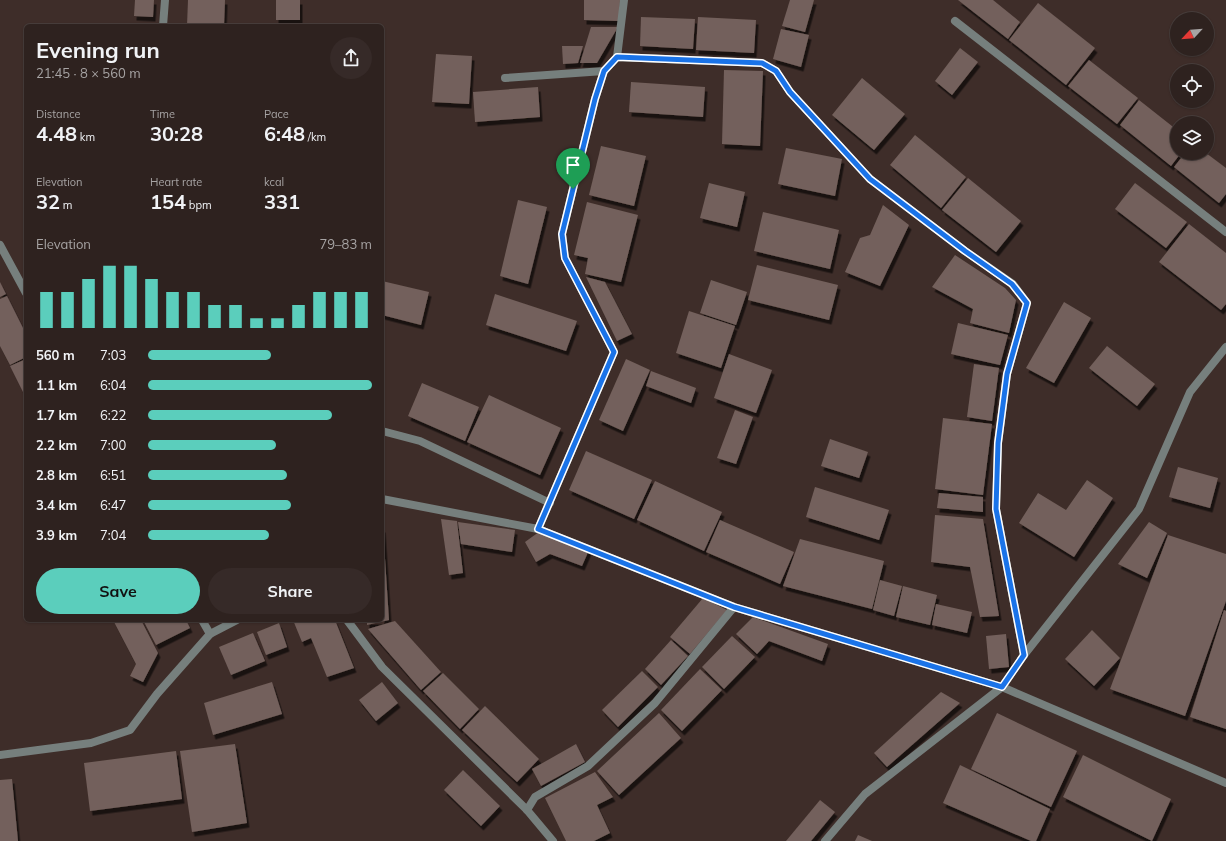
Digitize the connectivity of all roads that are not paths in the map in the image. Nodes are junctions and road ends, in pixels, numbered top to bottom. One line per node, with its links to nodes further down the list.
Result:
1 (165, 0): 4 (street)
2 (624, 0): 5 (street)
3 (956, 21): 8 (street)
4 (163, 24)
5 (617, 57): 6 (street); 21 (street)
6 (604, 71): 7 (street); 14 (street)
7 (505, 78)
8 (1226, 232)
9 (0, 245): 10 (street)
10 (24, 289)
11 (1226, 347): 21 (street)
12 (384, 432): 14 (street)
13 (384, 499): 15 (street)
14 (550, 502): 15 (street)
15 (538, 529): 16 (street)
16 (734, 607): 22 (street); 25 (street)
17 (203, 622): 20 (street)
18 (233, 622): 20 (street)
19 (348, 622): 25 (street)
20 (210, 634): 23 (street)
21 (1024, 655): 22 (street)
22 (1002, 687): 24 (street); 27 (street)
23 (0, 755)
24 (1226, 783)
25 (527, 810): 26 (street)
26 (553, 841)
27 (825, 841)

